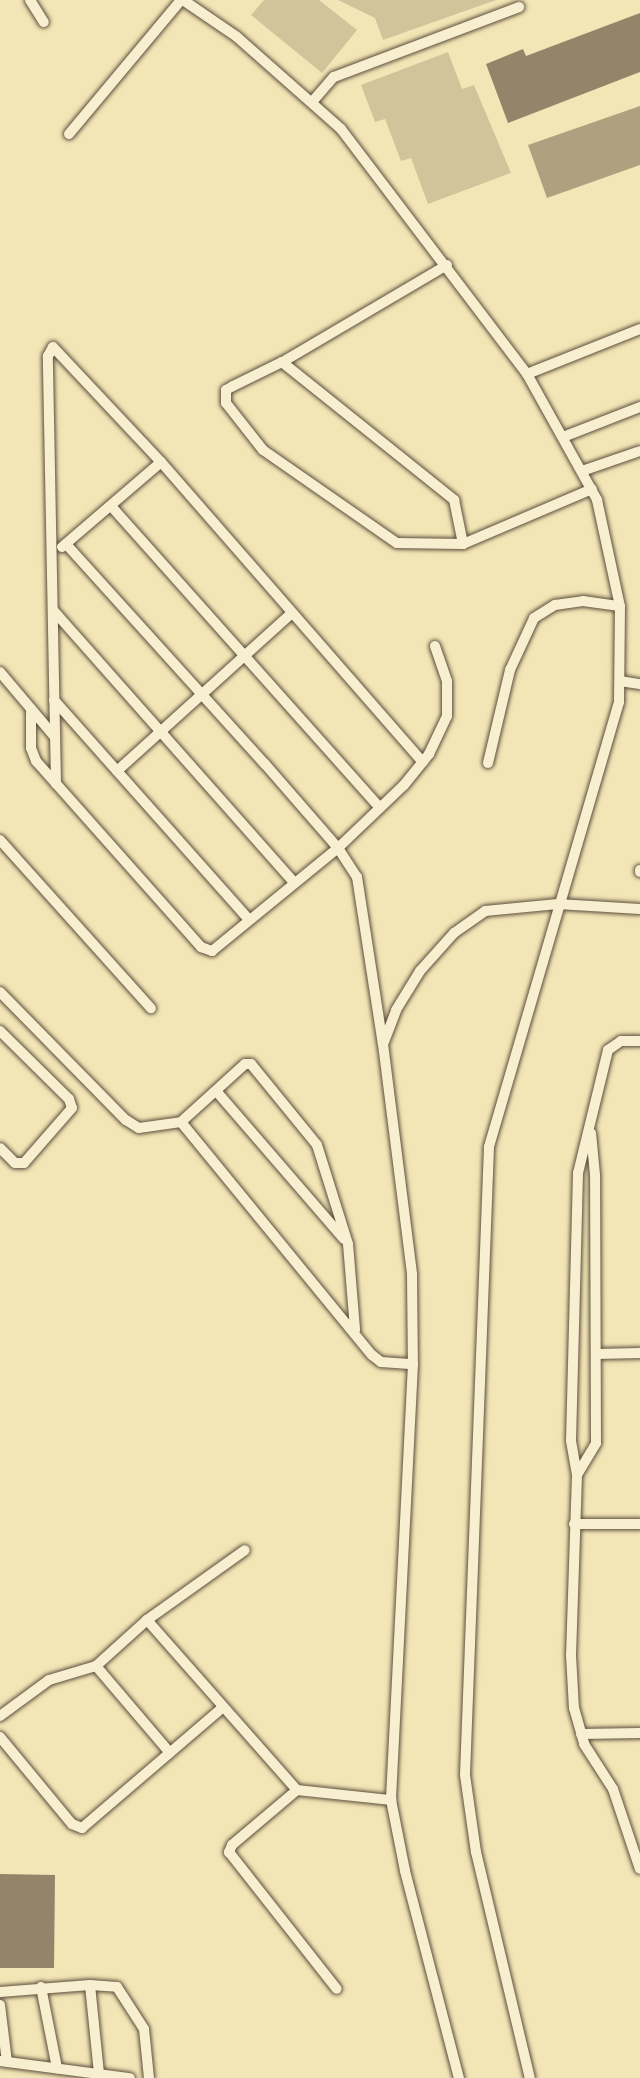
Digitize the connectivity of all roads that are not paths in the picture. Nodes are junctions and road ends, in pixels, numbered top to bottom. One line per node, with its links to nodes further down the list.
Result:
1 (30, 0): 5 (lane)
2 (182, 0): 3 (lane); 7 (lane)
3 (196, 4): 6 (lane)
4 (519, 7): 6 (lane)
5 (44, 22)
6 (312, 102): 8 (lane)
7 (69, 134)
8 (447, 265): 10 (lane); 11 (lane)
9 (640, 329): 11 (lane)
10 (282, 362): 20 (lane); 20 (lane)
11 (527, 374): 13 (lane)
12 (640, 407): 13 (lane)
13 (563, 437): 16 (lane)
14 (640, 451): 16 (lane)
15 (161, 462): 18 (lane); 21 (lane); 24 (lane)
16 (582, 471): 17 (lane)
17 (592, 489): 20 (lane); 22 (lane)
18 (111, 506): 19 (lane); 26 (lane)
19 (66, 544): 21 (lane); 30 (lane)
20 (463, 544)
21 (52, 556): 23 (lane)
22 (620, 606): 28 (lane); 36 (lane)
23 (53, 610): 31 (lane); 33 (lane)
24 (292, 613): 26 (lane); 35 (lane)
25 (435, 646): 35 (lane)
26 (245, 656): 30 (lane); 39 (lane)
27 (0, 672): 32 (lane)
28 (620, 681): 29 (lane); 43 (lane)
29 (640, 684)
30 (201, 695): 33 (lane); 41 (lane)
31 (54, 700): 34 (lane); 37 (lane)
32 (31, 709): 34 (lane); 38 (lane)
33 (160, 732): 37 (lane); 42 (lane)
34 (55, 737): 38 (lane)
35 (423, 762): 39 (lane)
36 (488, 763)
37 (117, 771): 45 (lane)
38 (56, 784): 45 (lane)
39 (380, 808): 41 (lane)
40 (0, 840): 47 (lane)
41 (338, 848): 42 (lane); 50 (lane)
42 (294, 882): 45 (lane)
43 (558, 904): 44 (lane); 50 (lane); 86 (lane)
44 (640, 909)
45 (249, 920)
46 (0, 992): 52 (lane)
47 (151, 1008)
48 (0, 1031): 54 (lane)
49 (640, 1041): 53 (lane)
50 (383, 1044): 59 (lane)
51 (217, 1092): 52 (lane); 55 (lane); 55 (lane)
52 (181, 1122): 56 (lane)
53 (590, 1124): 58 (lane); 60 (lane)
54 (0, 1148)
55 (348, 1244): 56 (lane)
56 (355, 1330): 59 (lane)
57 (640, 1353): 58 (lane)
58 (596, 1354): 60 (lane)
59 (413, 1364): 73 (lane)
60 (577, 1475): 61 (lane)
61 (574, 1524): 62 (lane); 69 (lane)
62 (640, 1524)
63 (245, 1550): 64 (lane)
64 (147, 1620): 65 (lane); 66 (lane)
65 (96, 1666): 67 (lane); 71 (lane)
66 (223, 1707): 71 (lane); 72 (lane)
67 (0, 1716)
68 (640, 1733): 69 (lane)
69 (581, 1734): 74 (lane)
70 (0, 1737): 71 (lane)
71 (170, 1753)
72 (297, 1790): 73 (lane); 77 (lane)
73 (391, 1800): 85 (lane)
74 (640, 1869)
75 (90, 1985): 76 (lane); 82 (lane); 84 (lane)
76 (41, 1987): 78 (lane); 81 (lane)
77 (337, 1989)
78 (0, 1992)
79 (0, 2005): 80 (lane)
80 (3, 2062): 81 (lane)
81 (57, 2068): 82 (lane)
82 (99, 2074): 83 (lane)
83 (130, 2078)
84 (149, 2078)
85 (459, 2078)
86 (530, 2078)

